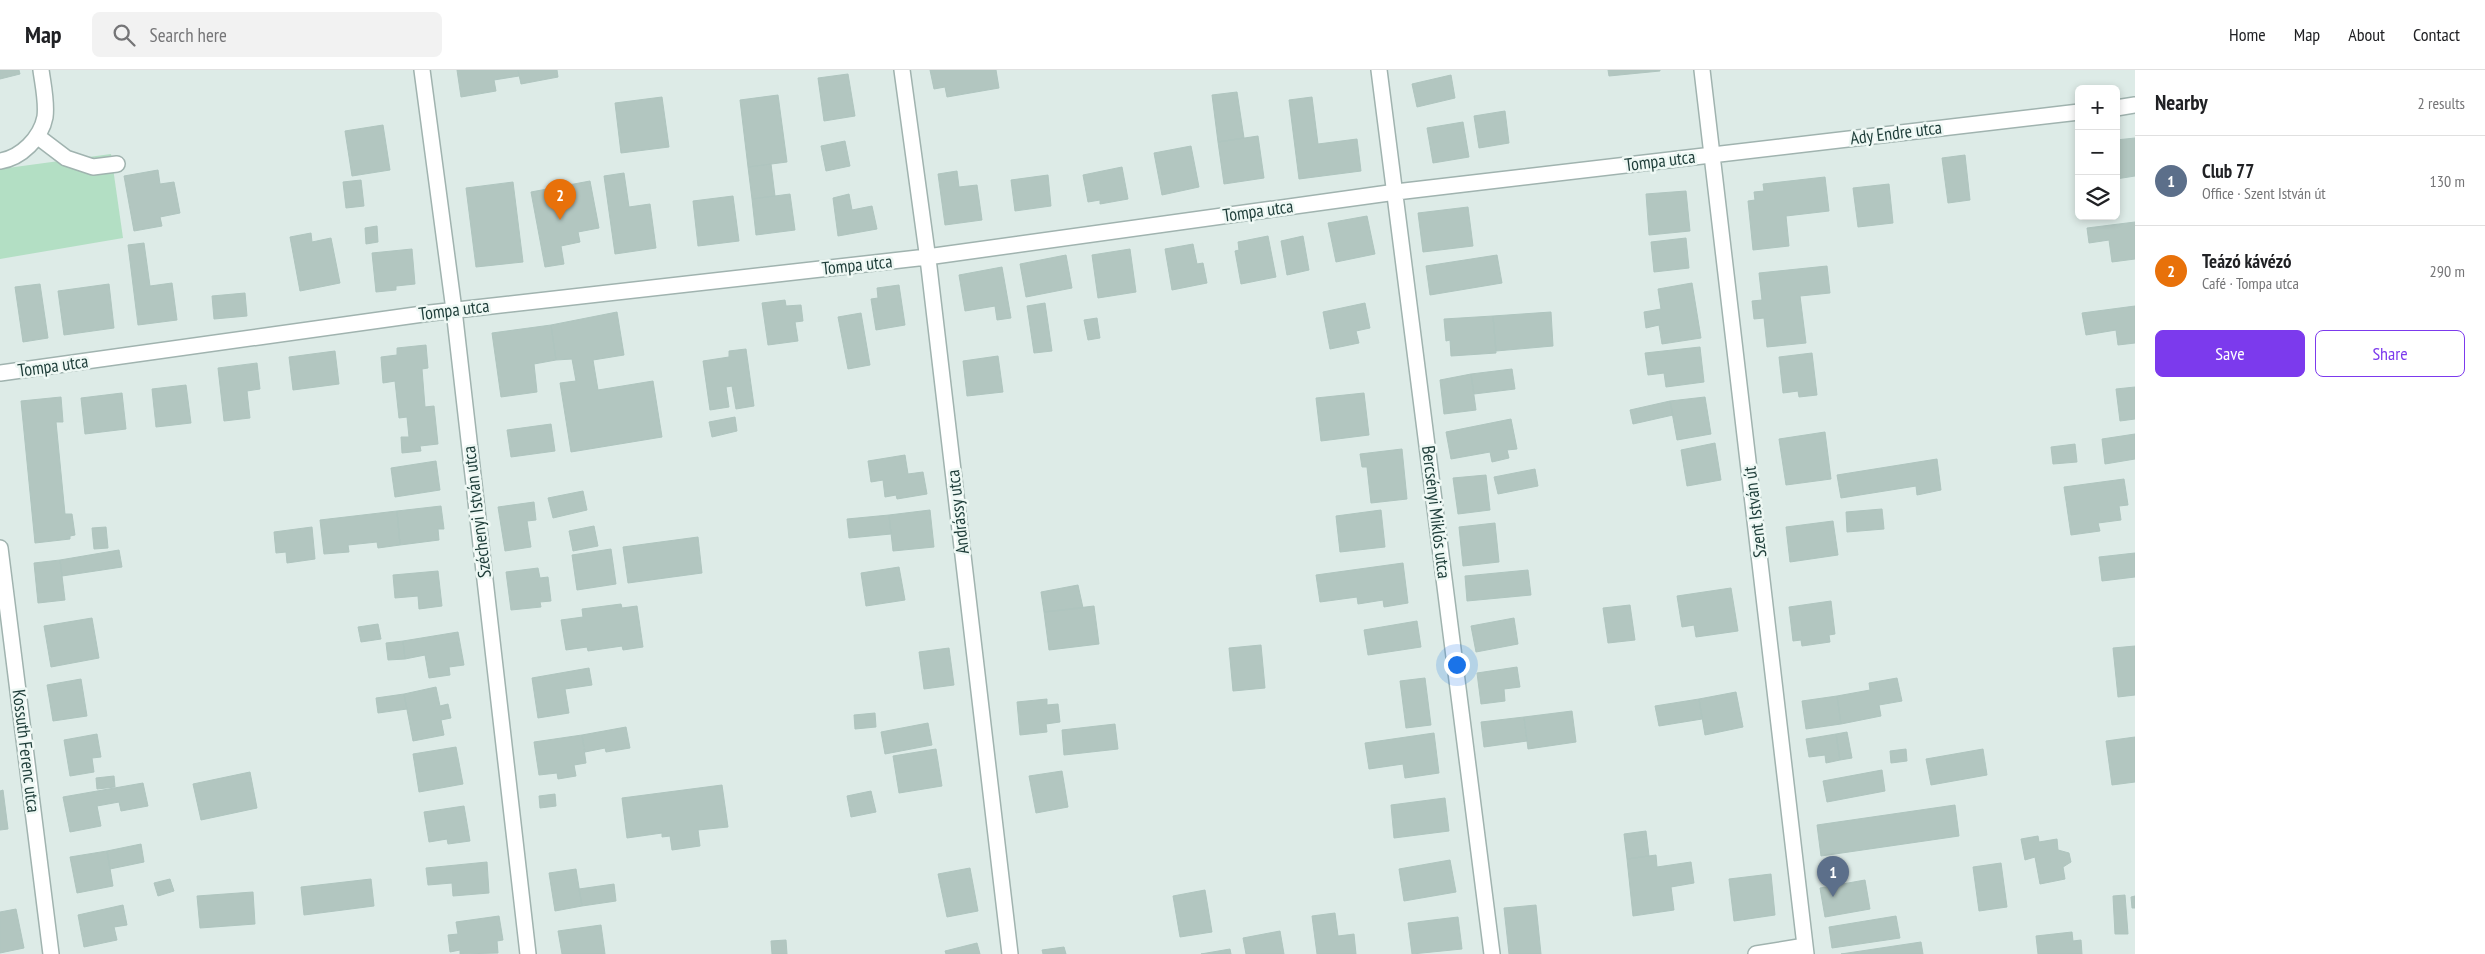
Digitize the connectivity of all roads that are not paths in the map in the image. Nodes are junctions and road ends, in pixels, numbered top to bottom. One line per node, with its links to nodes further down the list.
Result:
1 (41, 70): 9 (street)
2 (422, 70): 15 (street, Széchenyi István utca)
3 (902, 70): 14 (street, Andrássy utca)
4 (1379, 70): 13 (street, Bercsényi Miklós utca)
5 (1702, 70): 10 (street, Szent István út)
6 (2135, 106): 7 (street)
7 (2120, 108)
8 (2075, 112): 10 (street, Ady Endre utca)
9 (37, 136): 11 (street); 12 (street)
10 (1713, 154): 13 (street, Tompa utca); 18 (street, Szent István út)
11 (0, 161)
12 (117, 164)
13 (1396, 192): 14 (street, Tompa utca); 22 (street, Bercsényi Miklós utca)
14 (927, 257): 15 (street, Tompa utca); 21 (street, Andrássy utca)
15 (454, 310): 16 (street, Tompa utca); 20 (street, Széchenyi István utca)
16 (0, 373)
17 (0, 548): 19 (street, Kossuth Ferenc utca)
18 (1806, 950): 23 (street)
19 (51, 954)
20 (528, 954)
21 (1010, 954)
22 (1492, 954)
23 (1756, 954)

